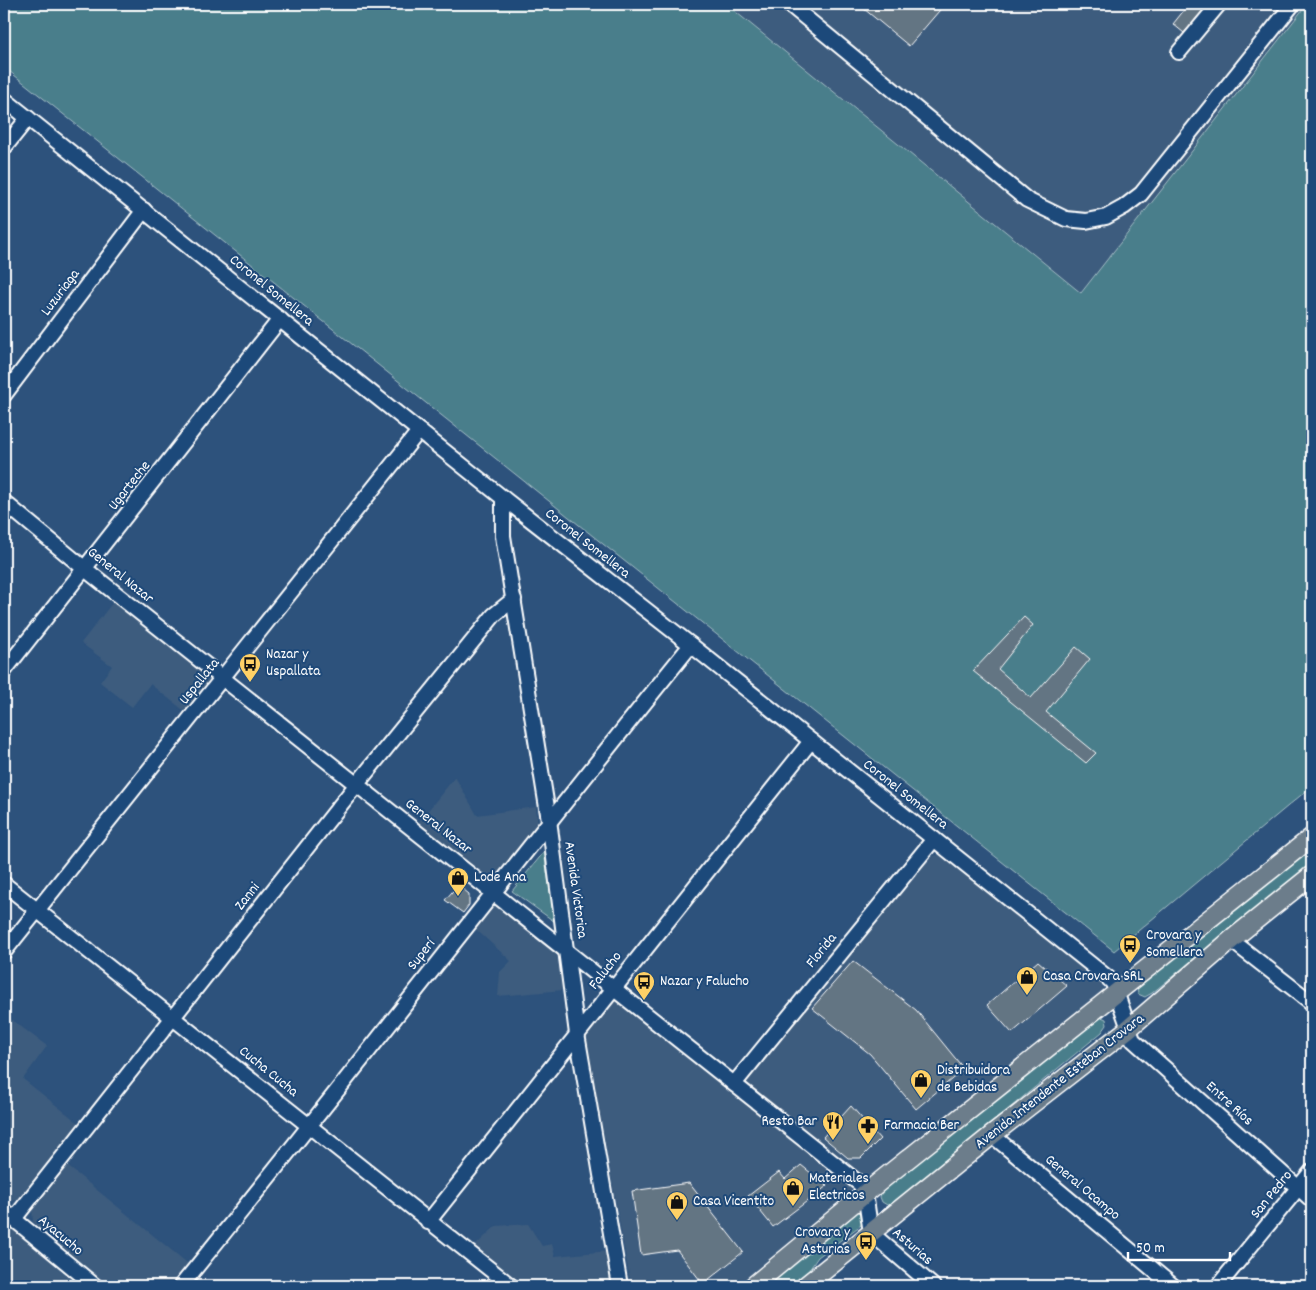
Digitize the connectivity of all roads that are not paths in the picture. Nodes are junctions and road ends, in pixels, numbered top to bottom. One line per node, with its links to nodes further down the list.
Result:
1 (789, 4): 3 (street)
2 (1219, 4): 4 (street)
3 (1293, 4)
4 (1179, 52)
5 (4, 99): 6 (street, Coronel Somellera)
6 (28, 118): 7 (street); 8 (street, Coronel Somellera)
7 (4, 148)
8 (144, 210): 9 (street, Coronel Somellera); 10 (street, Luzuriaga)
9 (280, 319): 11 (street, Coronel Somellera); 14 (street, Ugarteche)
10 (4, 395)
11 (419, 431): 12 (street, Coronel Somellera); 18 (street, Uspallata)
12 (503, 498): 15 (street, Avenida Victorica); 16 (street, Coronel Somellera)
13 (4, 502): 14 (street, General Nazar)
14 (85, 569): 17 (street, Ugarteche); 18 (street, General Nazar)
15 (514, 600): 20 (street, Zanni); 21 (street, Avenida Victorica)
16 (691, 644): 19 (street, Coronel Somellera); 21 (street, Superí)
17 (4, 672)
18 (223, 679): 20 (street, General Nazar); 27 (street, Uspallata)
19 (811, 741): 23 (street, Coronel Somellera); 31 (street, Falucho)
20 (357, 784): 26 (street, General Nazar); 34 (street, Zanni)
21 (549, 820): 26 (street, Superí); 29 (street, Avenida Victorica)
22 (1312, 837): 32 (main road)
23 (934, 839): 32 (street, Coronel Somellera); 37 (street, Florida)
24 (1312, 875): 28 (main road, Avenida Intendente Esteban Crovara)
25 (4, 884): 27 (street, Cucha Cucha)
26 (493, 890): 29 (street, General Nazar); 38 (street, Superí)
27 (37, 910): 30 (street, Uspallata); 34 (street, Cucha Cucha)
28 (1231, 940): 33 (street); 35 (main road, Avenida Intendente Esteban Crovara)
29 (567, 950): 31 (street, General Nazar); 36 (street, Avenida Victorica)
30 (4, 952)
31 (612, 988): 36 (street, Falucho); 37 (street, General Nazar)
32 (1118, 994): 35 (street, Coronel Somellera); 42 (main road)
33 (1312, 1003)
34 (175, 1018): 38 (street, Cucha Cucha); 44 (street, Zanni)
35 (1128, 1029): 39 (main road, Avenida Intendente Esteban Crovara); 41 (street, Entre Ríos)
36 (577, 1034): 45 (street, Falucho); 50 (street, Avenida Victorica)
37 (734, 1084): 42 (street, General Nazar)
38 (310, 1127): 45 (street, Cucha Cucha); 48 (street, Superí)
39 (992, 1134): 46 (main road, Avenida Intendente Esteban Crovara); 54 (street, General Ocampo)
40 (1312, 1171): 41 (street, San Pedro)
41 (1298, 1188): 43 (street, Entre Ríos); 55 (street, San Pedro)
42 (865, 1194): 46 (street); 51 (main road)
43 (1312, 1200)
44 (9, 1216): 47 (street, Ayacucho)
45 (428, 1222): 49 (street, Cucha Cucha)
46 (871, 1232): 52 (main road, Avenida Intendente Esteban Crovara); 53 (street, Asturias)
47 (95, 1286)
48 (181, 1286)
49 (511, 1286)
50 (620, 1286)
51 (753, 1286)
52 (805, 1286)
53 (933, 1286)
54 (1173, 1286)
55 (1218, 1286)

